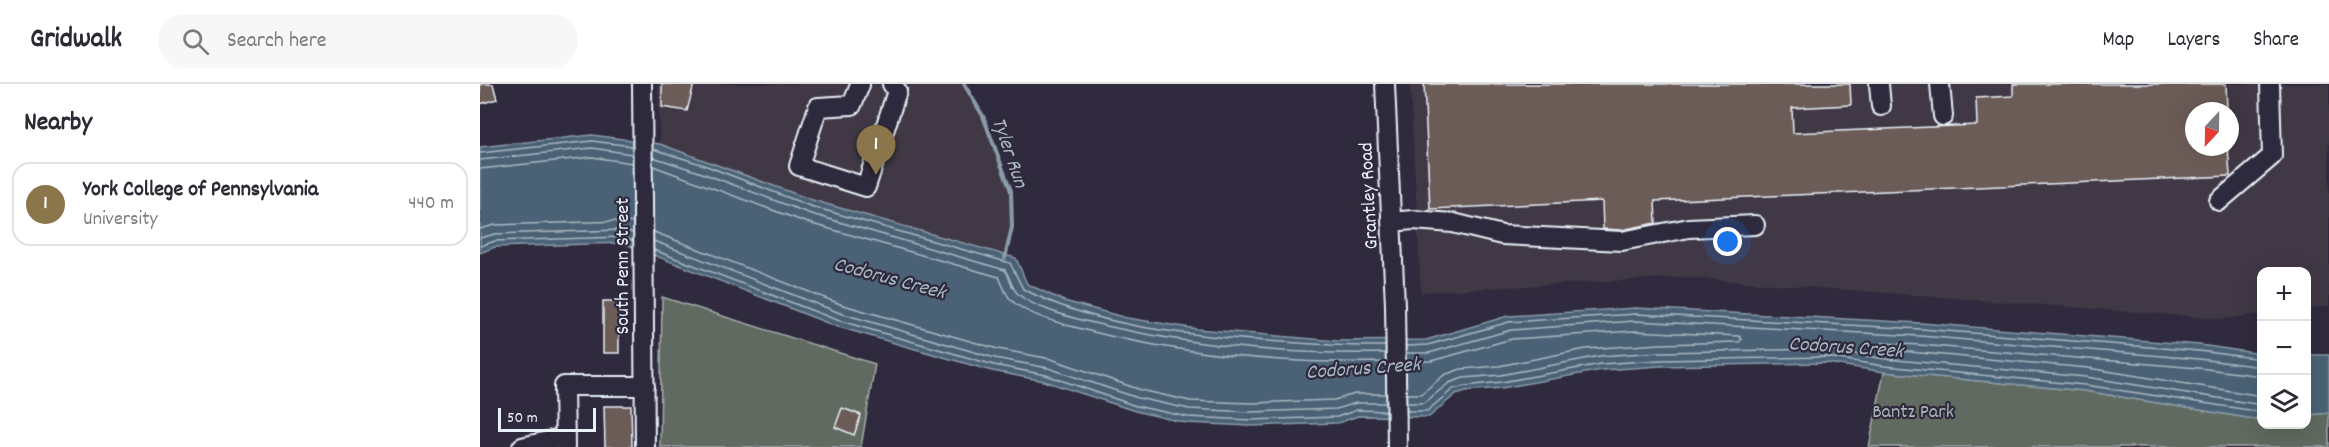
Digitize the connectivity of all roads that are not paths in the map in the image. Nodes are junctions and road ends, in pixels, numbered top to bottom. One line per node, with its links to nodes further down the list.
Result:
1 (642, 84): 13 (street, South Penn Street)
2 (863, 84): 3 (street)
3 (891, 84)
4 (1385, 84): 11 (street, Grantley Road)
5 (1879, 84): 8 (street)
6 (1940, 84): 9 (street)
7 (2270, 84): 10 (street)
8 (1881, 106)
9 (1943, 116)
10 (2219, 201)
11 (1391, 222): 12 (street); 15 (street, Grantley Road)
12 (1755, 225)
13 (645, 386): 14 (street); 17 (street, South Penn Street)
14 (565, 442): 16 (street)
15 (1397, 446)
16 (522, 447)
17 (645, 447)

